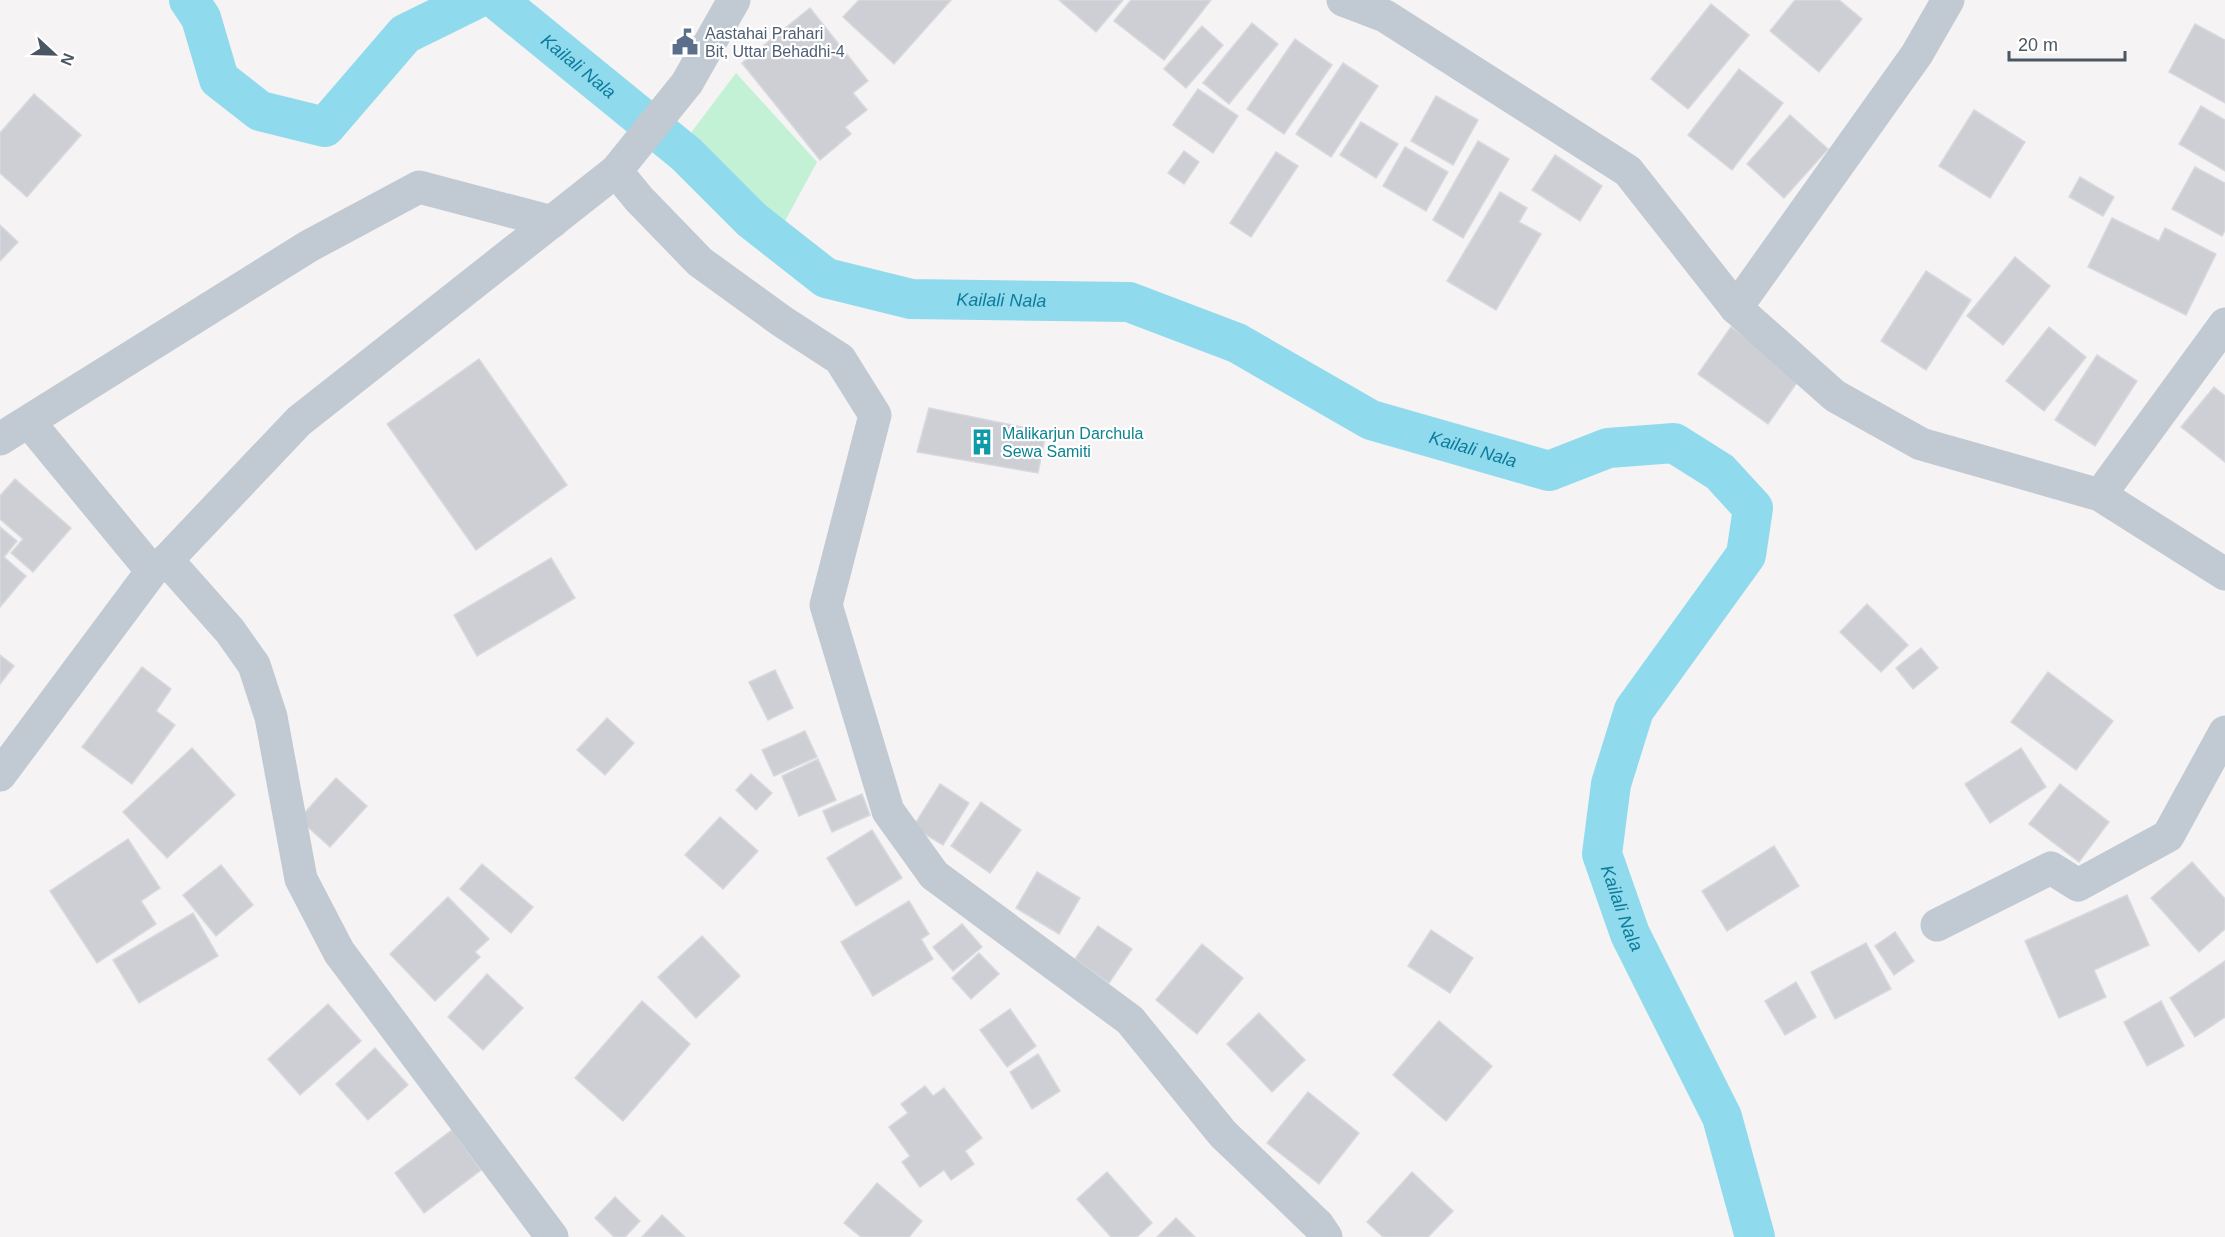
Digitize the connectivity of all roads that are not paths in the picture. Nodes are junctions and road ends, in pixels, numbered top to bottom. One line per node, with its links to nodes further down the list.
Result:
1 (734, 0): 4 (street)
2 (1343, 0): 6 (street)
3 (1948, 0): 6 (street)
4 (619, 168): 5 (street); 17 (street)
5 (552, 222): 8 (street); 11 (street)
6 (1736, 308): 10 (street)
7 (2225, 324): 10 (street)
8 (29, 422): 9 (street); 11 (street)
9 (0, 439)
10 (2100, 495): 12 (street)
11 (159, 566): 14 (street); 16 (street)
12 (2225, 574)
13 (2225, 732): 15 (street)
14 (0, 775)
15 (1937, 925)
16 (552, 1237)
17 (1326, 1237)

